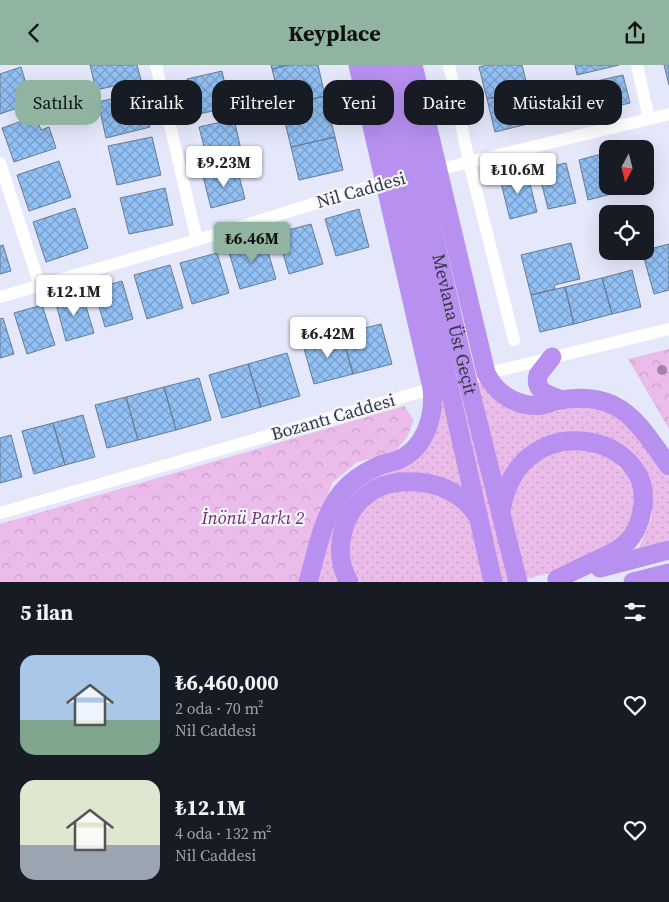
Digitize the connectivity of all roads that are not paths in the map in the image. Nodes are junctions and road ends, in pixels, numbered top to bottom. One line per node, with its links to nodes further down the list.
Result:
1 (156, 65): 20 (street)
2 (358, 65): 8 (highway)
3 (377, 65): 34 (highway, Mevlana Üst Geçit)
4 (395, 65): 33 (highway, Mevlana Üst Geçit)
5 (413, 65): 9 (highway)
6 (449, 65): 16 (street)
7 (637, 65): 11 (street)
8 (361, 80)
9 (416, 80)
10 (669, 115): 11 (street, Nil Caddesi)
11 (649, 119): 16 (street, Nil Caddesi)
12 (371, 125): 19 (highway)
13 (373, 125): 14 (highway)
14 (419, 125)
15 (427, 125): 18 (highway)
16 (469, 162): 18 (street, Nil Caddesi); 26 (street)
17 (0, 163): 21 (street)
18 (438, 169): 19 (street, Nil Caddesi); 23 (highway)
19 (384, 182): 20 (street, Nil Caddesi); 24 (highway)
20 (197, 240): 21 (street, Nil Caddesi)
21 (40, 286): 22 (street, Nil Caddesi)
22 (0, 297)
23 (471, 313): 24 (highway); 28 (highway)
24 (418, 324): 29 (highway)
25 (669, 329): 27 (street, Bozantı Caddesi)
26 (514, 340)
27 (552, 357): 28 (street, Bozantı Caddesi); 30 (highway)
28 (486, 373): 29 (street, Bozantı Caddesi); 30 (highway)
29 (432, 388): 32 (street, Bozantı Caddesi); 38 (highway)
30 (562, 400): 31 (highway)
31 (669, 467)
32 (0, 513)
33 (501, 513): 37 (highway); 41 (highway, Mevlana Üst Geçit)
34 (478, 517): 39 (highway); 40 (highway, Mevlana Üst Geçit)
35 (669, 550): 37 (highway)
36 (669, 573): 42 (highway)
37 (551, 580)
38 (308, 582)
39 (349, 582)
40 (493, 582)
41 (518, 582)
42 (632, 582)

